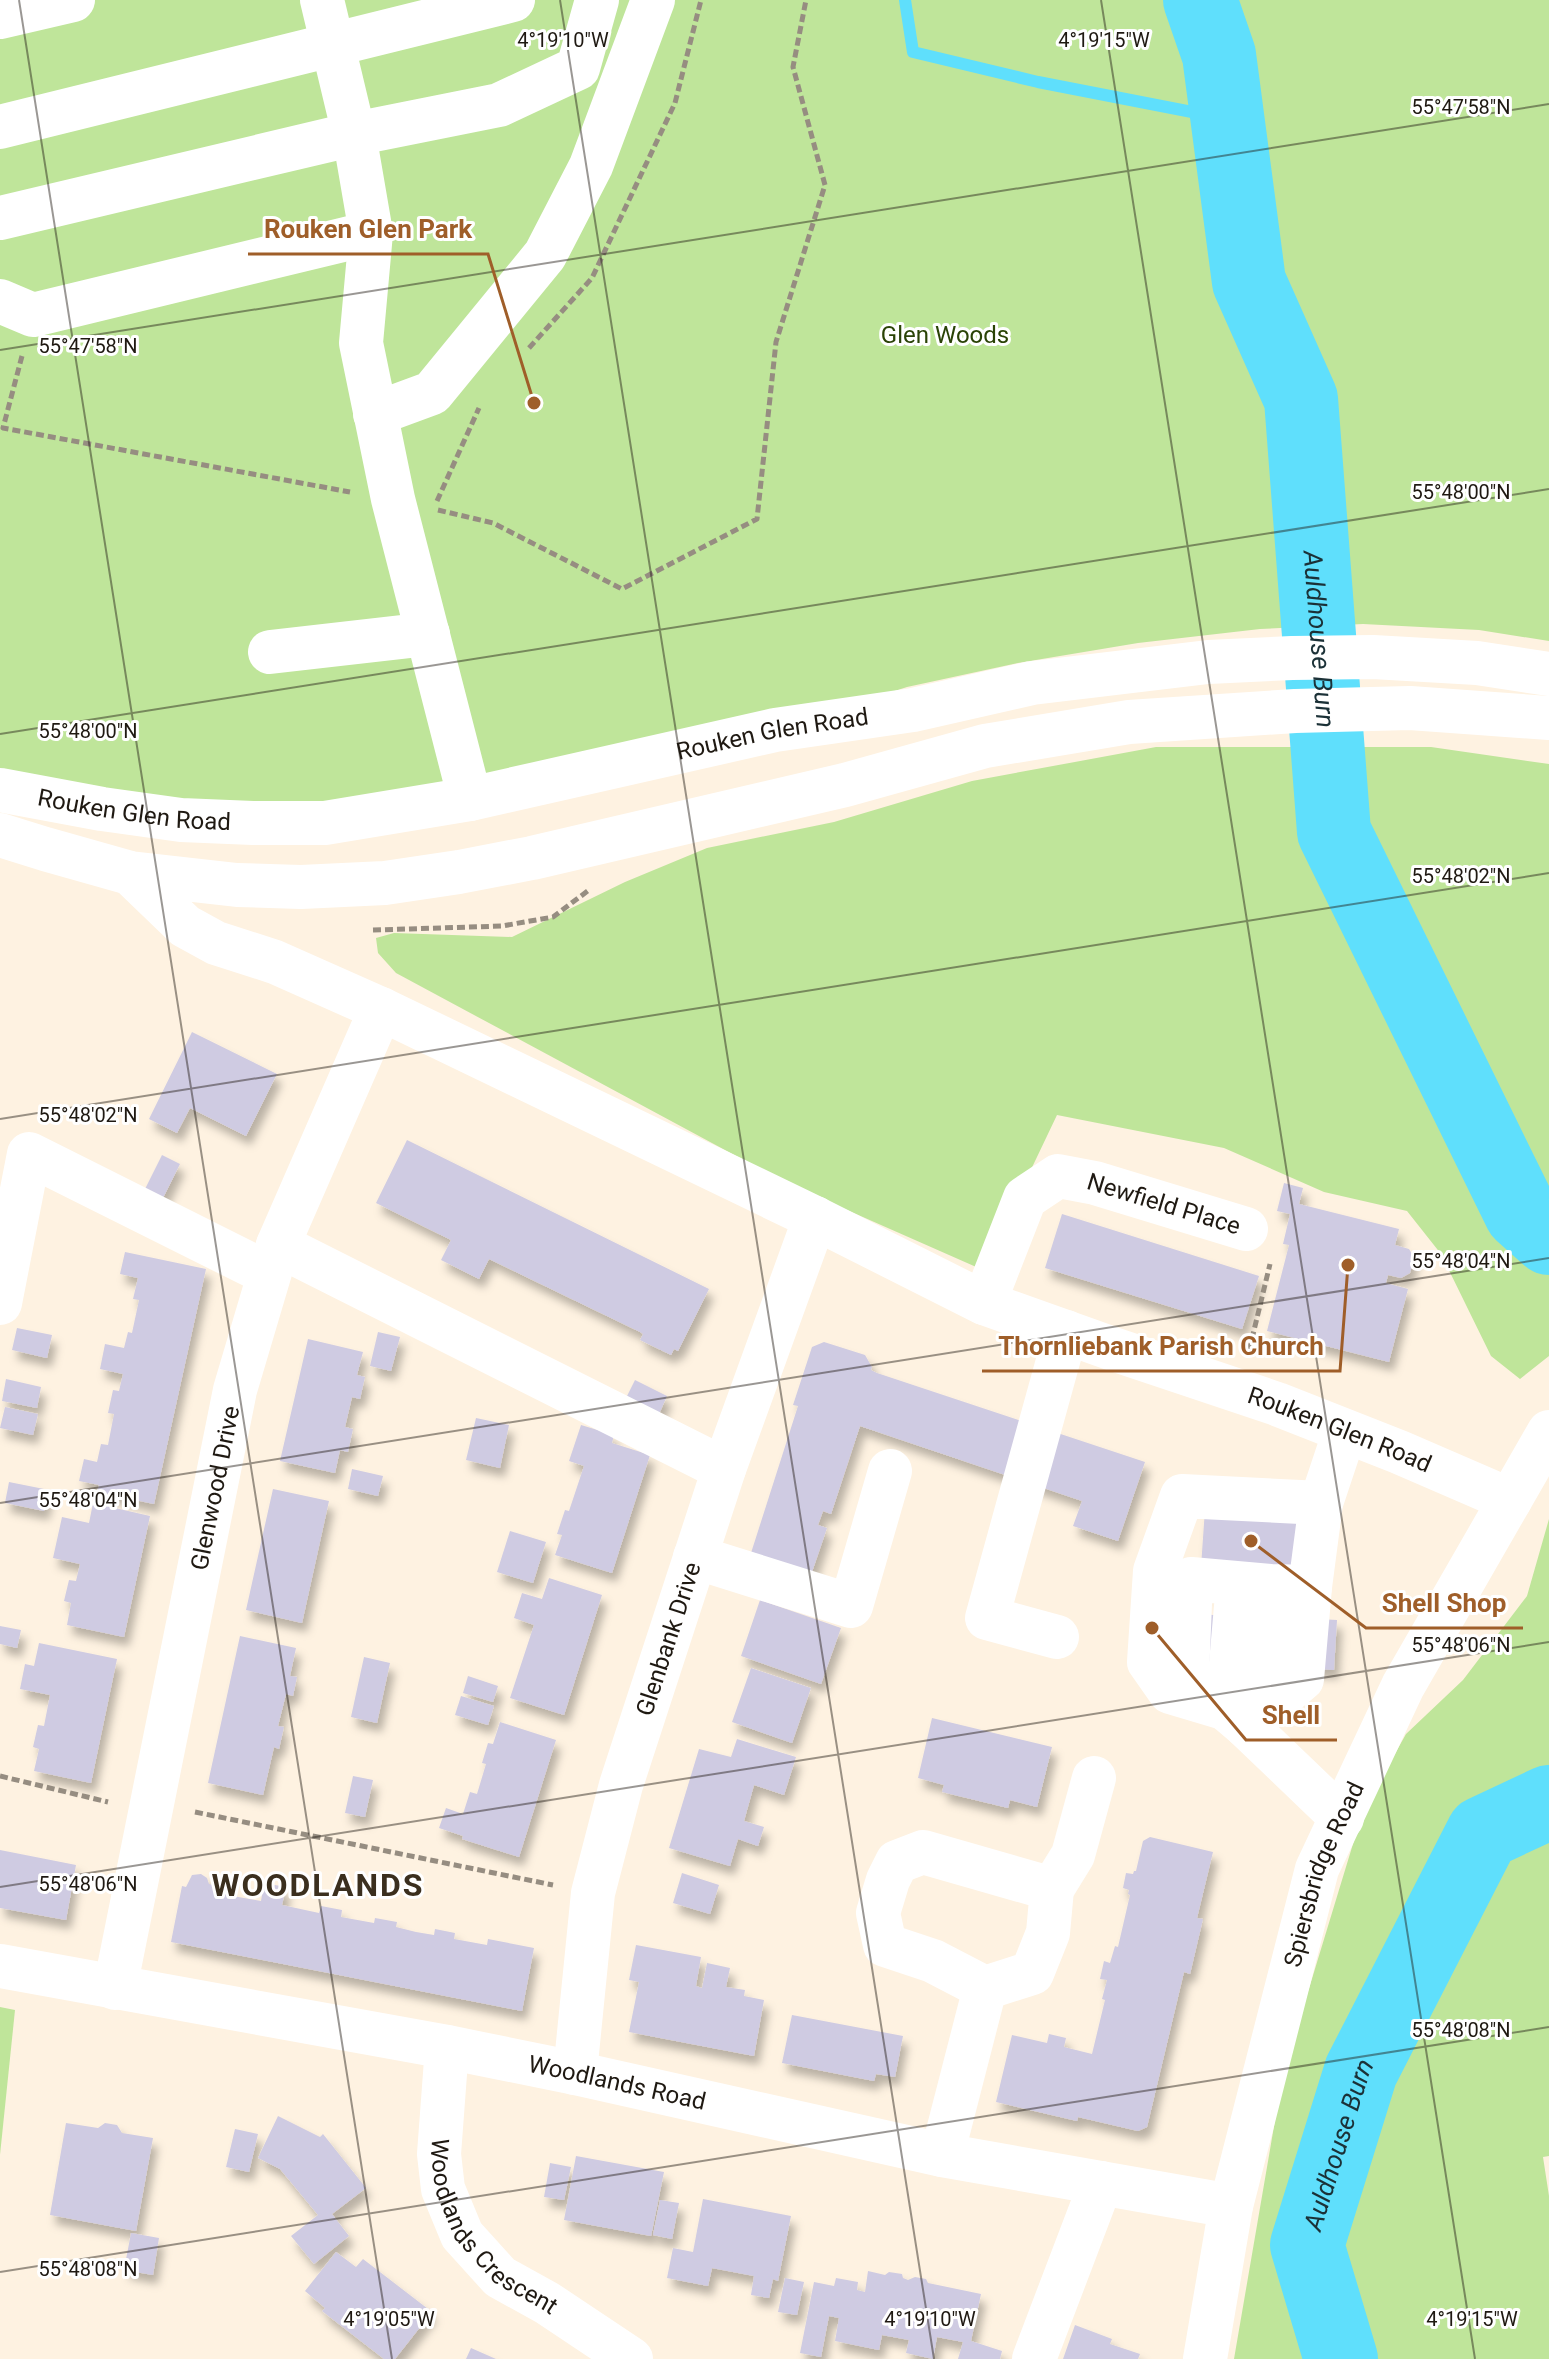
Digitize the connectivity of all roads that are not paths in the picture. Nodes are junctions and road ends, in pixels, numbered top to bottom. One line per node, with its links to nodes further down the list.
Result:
1 (73, 0): 6 (street)
2 (322, 0): 7 (street)
3 (513, 0): 7 (street)
4 (597, 0): 9 (street)
5 (653, 0): 13 (street)
6 (0, 17)
7 (333, 45): 8 (street); 9 (street)
8 (0, 127)
9 (354, 134): 10 (street); 11 (street)
10 (0, 218)
11 (371, 233): 12 (street); 13 (street)
12 (17, 308)
13 (375, 414): 14 (street)
14 (428, 634): 15 (street); 19 (street)
15 (270, 652)
16 (1549, 674): 19 (street, Rouken Glen Road)
17 (1549, 718): 21 (street, Rouken Glen Road)
18 (0, 790): 19 (street, Rouken Glen Road)
19 (470, 799): 21 (street)
20 (0, 835): 22 (street, Rouken Glen Road)
21 (486, 867): 22 (street, Rouken Glen Road)
22 (130, 873): 23 (street, Rouken Glen Road)
23 (381, 1009): 24 (street, Rouken Glen Road); 26 (street, Glenwood Drive)
24 (815, 1218): 28 (street, Rouken Glen Road); 32 (street, Glenbank Drive)
25 (1246, 1229): 28 (street, Newfield Place)
26 (274, 1260): 27 (street); 32 (street); 44 (street, Glenwood Drive)
27 (0, 1303)
28 (984, 1303): 29 (street, Rouken Glen Road)
29 (1066, 1332): 30 (street, Rouken Glen Road); 38 (street)
30 (1345, 1431): 34 (street, Rouken Glen Road); 35 (street)
31 (1549, 1432): 34 (street, Spiersbridge Road)
32 (724, 1469): 36 (street, Glenbank Drive)
33 (890, 1471): 36 (street)
34 (1510, 1500): 41 (street, Spiersbridge Road)
35 (1321, 1503): 37 (street); 39 (street)
36 (695, 1557): 47 (street, Glenbank Drive)
37 (1273, 1586): 39 (street); 39 (street)
38 (1057, 1637)
39 (1236, 1718): 41 (street)
40 (1094, 1778): 42 (street)
41 (1342, 1818): 50 (street, Spiersbridge Road)
42 (1052, 1889): 45 (street); 45 (street)
43 (0, 1966): 44 (street, Woodlands Road)
44 (115, 1988): 46 (street, Woodlands Road)
45 (985, 1988): 48 (street)
46 (447, 2047): 47 (street, Woodlands Road); 51 (street, Woodlands Crescent)
47 (575, 2073): 48 (street, Woodlands Road)
48 (942, 2155): 49 (street, Woodlands Road)
49 (1101, 2183): 50 (street, Woodlands Road); 52 (street)
50 (1231, 2206): 53 (street, Spiersbridge Road)
51 (631, 2359)
52 (1034, 2359)
53 (1205, 2359)

